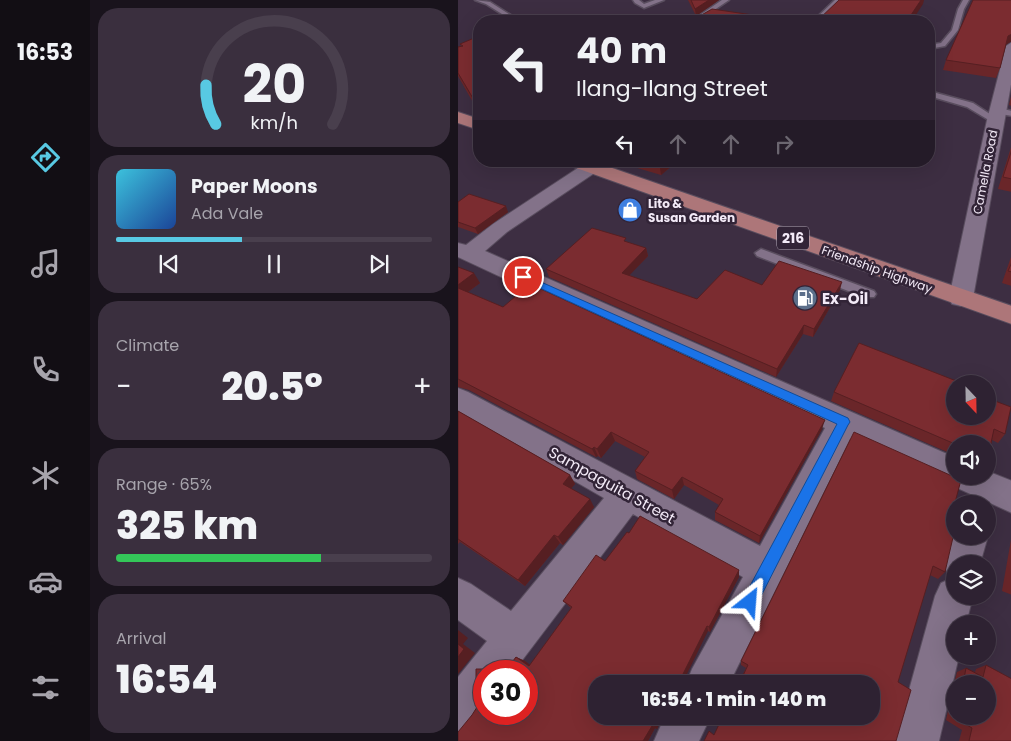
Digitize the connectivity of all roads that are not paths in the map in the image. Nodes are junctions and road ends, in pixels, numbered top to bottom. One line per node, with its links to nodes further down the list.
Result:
1 (478, 0): 7 (lane)
2 (636, 0): 3 (lane)
3 (661, 0)
4 (726, 0): 8 (lane)
5 (838, 0): 9 (lane)
6 (966, 0): 10 (lane)
7 (507, 15)
8 (703, 15)
9 (822, 15)
10 (935, 46)
11 (1012, 46): 13 (street, Camella Road)
12 (935, 95): 13 (lane)
13 (1001, 115): 21 (street, Camella Road)
14 (458, 117): 15 (main road)
15 (473, 123)
16 (578, 167): 18 (street)
17 (590, 167): 21 (main road, Friendship Highway / 216)
18 (464, 252): 24 (street)
19 (761, 253): 20 (lane)
20 (869, 294)
21 (961, 298): 22 (main road, Friendship Highway / 216)
22 (1012, 315)
23 (458, 400): 26 (street, Sampaguita Street)
24 (844, 422): 25 (street); 27 (street)
25 (978, 487)
26 (628, 494): 27 (street, Sampaguita Street); 30 (street)
27 (767, 570): 32 (street)
28 (458, 597): 30 (street)
29 (952, 605): 37 (street)
30 (514, 638): 31 (street)
31 (497, 660)
32 (712, 675)
33 (473, 691): 34 (street)
34 (458, 711)
35 (684, 725): 36 (street)
36 (676, 741)
37 (917, 741)

